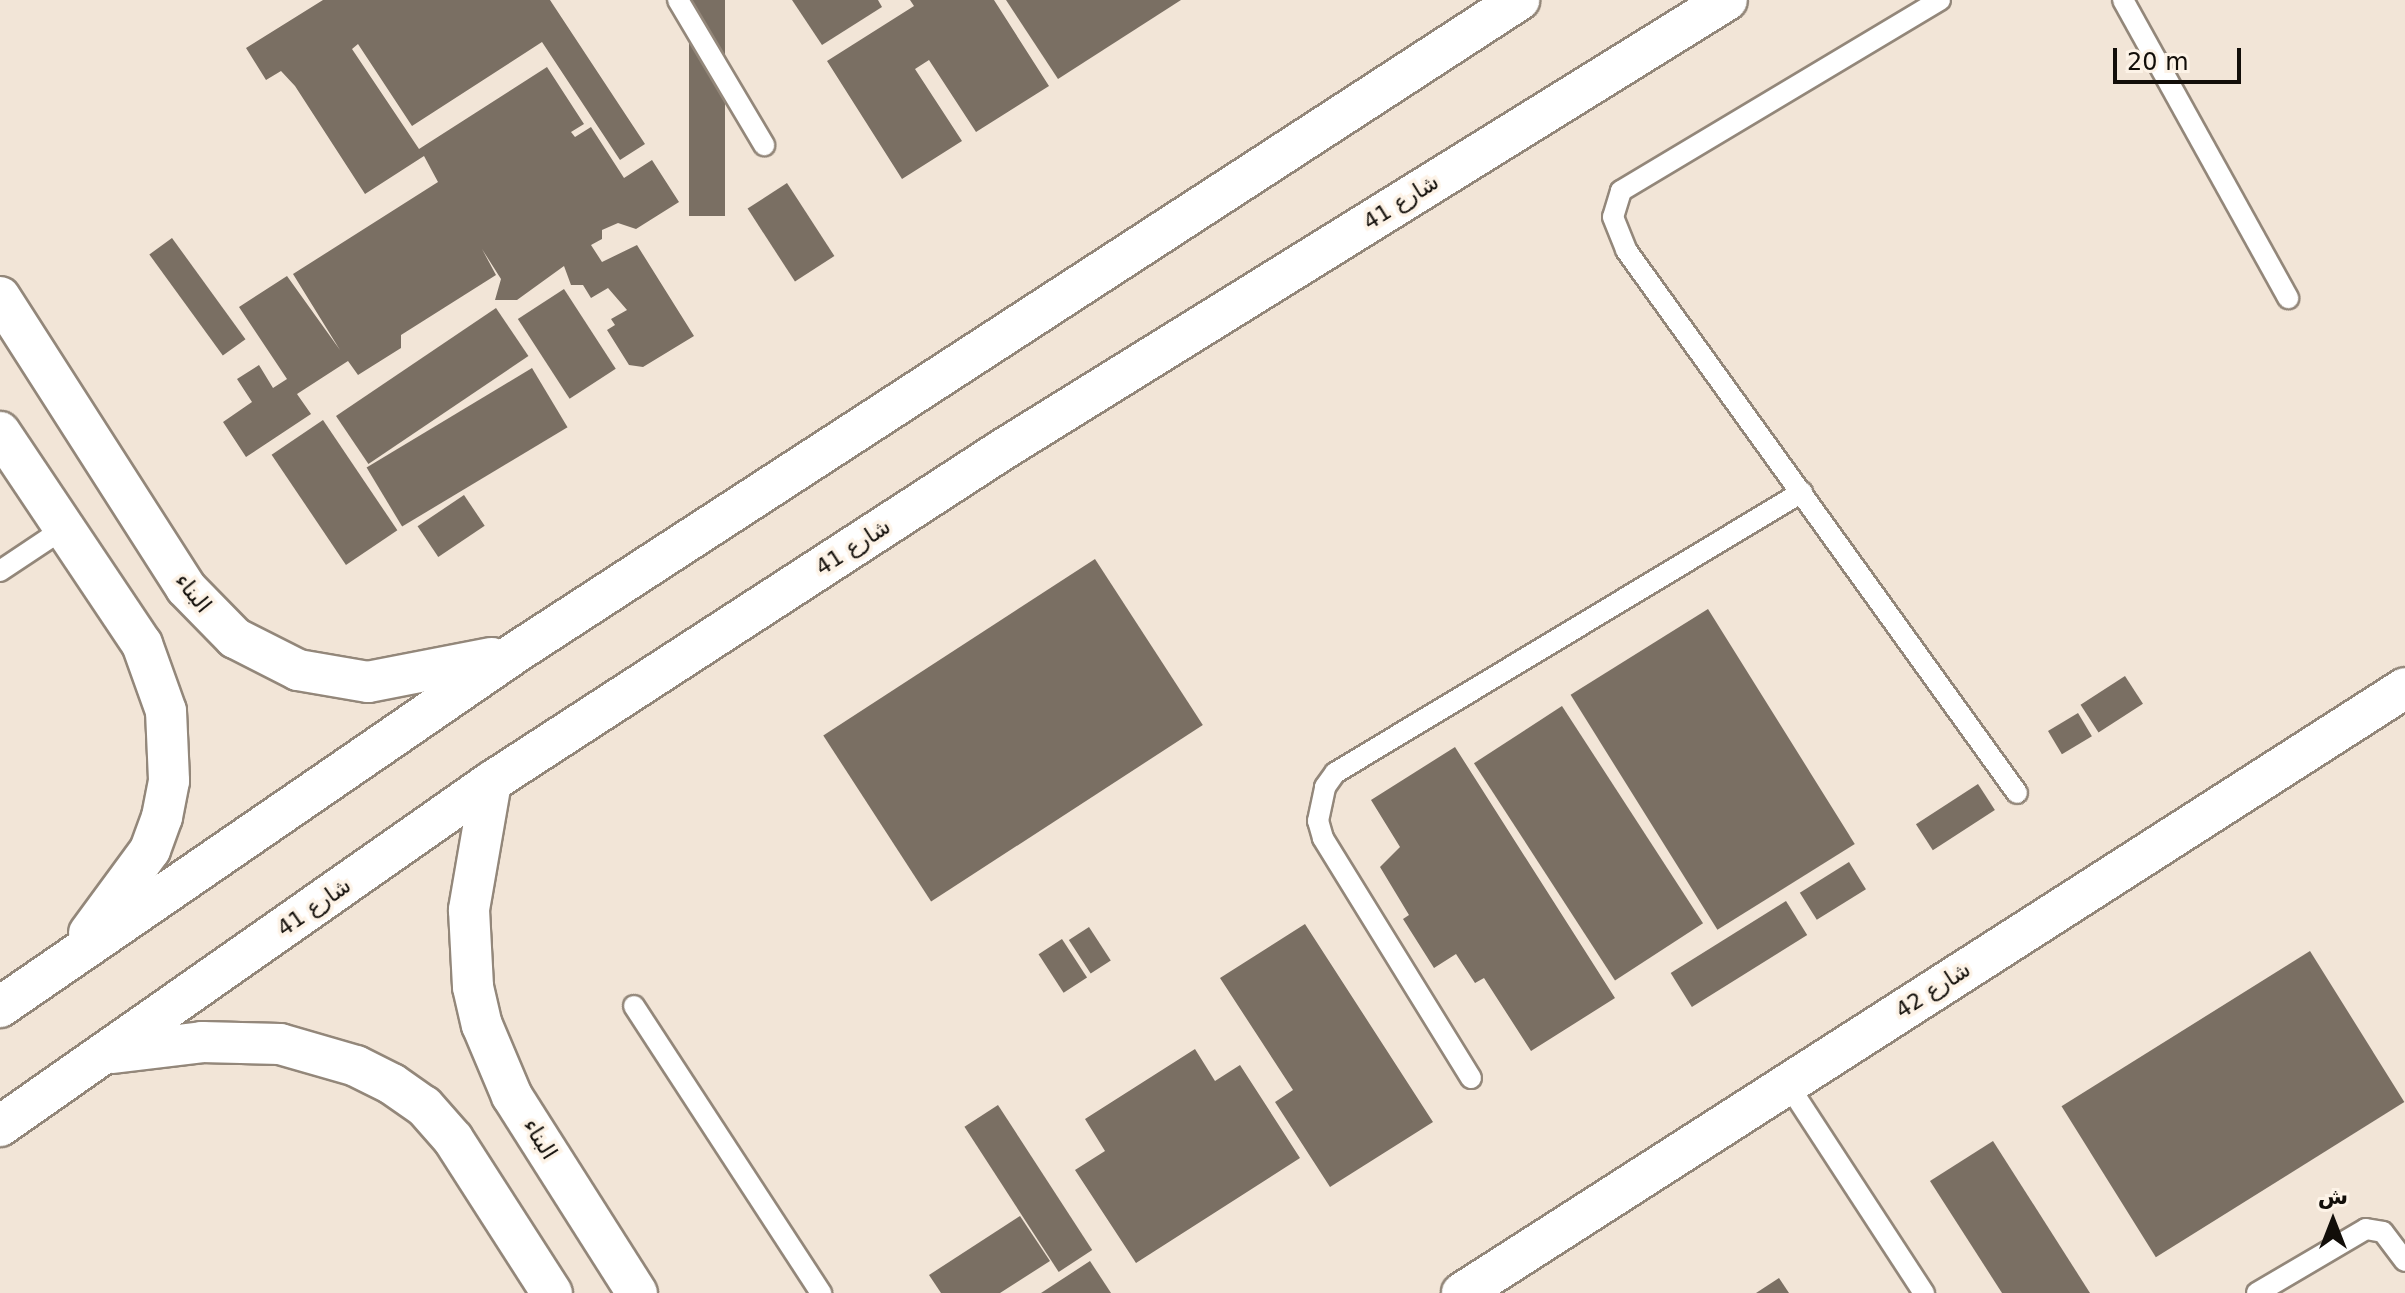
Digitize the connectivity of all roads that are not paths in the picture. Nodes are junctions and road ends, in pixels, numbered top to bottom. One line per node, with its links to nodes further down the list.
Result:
1 (678, 0): 6 (lane)
2 (1519, 0): 13 (street)
3 (1727, 0): 15 (street, شارع 41)
4 (1940, 0): 10 (lane)
5 (2123, 0): 8 (lane)
6 (764, 145)
7 (0, 297): 13 (street, البناء)
8 (2288, 298)
9 (0, 432): 11 (street)
10 (1802, 492): 16 (lane); 21 (lane)
11 (63, 529): 12 (lane); 17 (street)
12 (0, 571)
13 (515, 653): 17 (street)
14 (2405, 688): 22 (street, شارع 42)
15 (491, 782): 20 (street, شارع 41); 26 (street, البناء)
16 (2017, 793)
17 (72, 958): 19 (street)
18 (634, 1006): 27 (lane)
19 (0, 1007)
20 (109, 1053): 23 (street, شارع 41); 25 (street)
21 (1471, 1078)
22 (1787, 1083): 28 (street, شارع 42); 29 (lane)
23 (0, 1126)
24 (2405, 1261): 30 (lane)
25 (552, 1293)
26 (637, 1293)
27 (821, 1293)
28 (1462, 1293)
29 (1924, 1293)
30 (2257, 1293)

